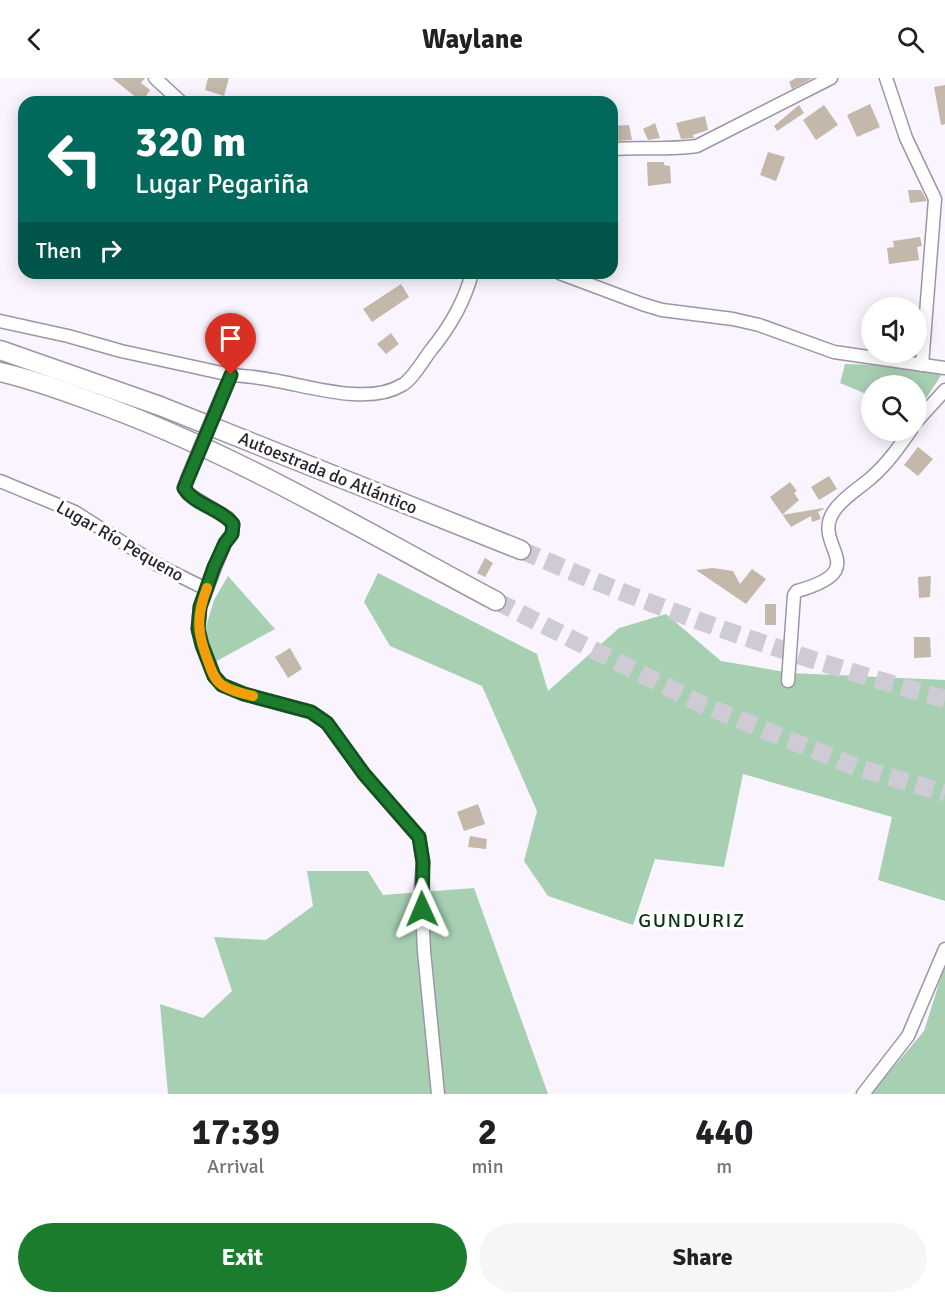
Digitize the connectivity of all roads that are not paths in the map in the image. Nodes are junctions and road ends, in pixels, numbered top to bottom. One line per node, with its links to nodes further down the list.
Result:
1 (155, 78): 4 (street)
2 (831, 78): 5 (street)
3 (886, 78): 10 (street)
4 (174, 96)
5 (618, 149)
6 (471, 279): 13 (street)
7 (575, 279): 10 (street)
8 (0, 321): 13 (street)
9 (0, 350): 18 (highway, Autoestrada do Atlántico)
10 (922, 365): 11 (street)
11 (945, 368)
12 (0, 372): 20 (highway, Autoestrada do Atlántico)
13 (231, 375): 19 (street, bridge)
14 (945, 390): 15 (street)
15 (927, 410)
16 (903, 441): 21 (street)
17 (0, 480): 19 (street, Lugar Río Pequeno)
18 (521, 550)
19 (206, 589): 23 (street)
20 (496, 601)
21 (788, 681)
22 (945, 949): 24 (street)
23 (438, 1094)
24 (863, 1094)

